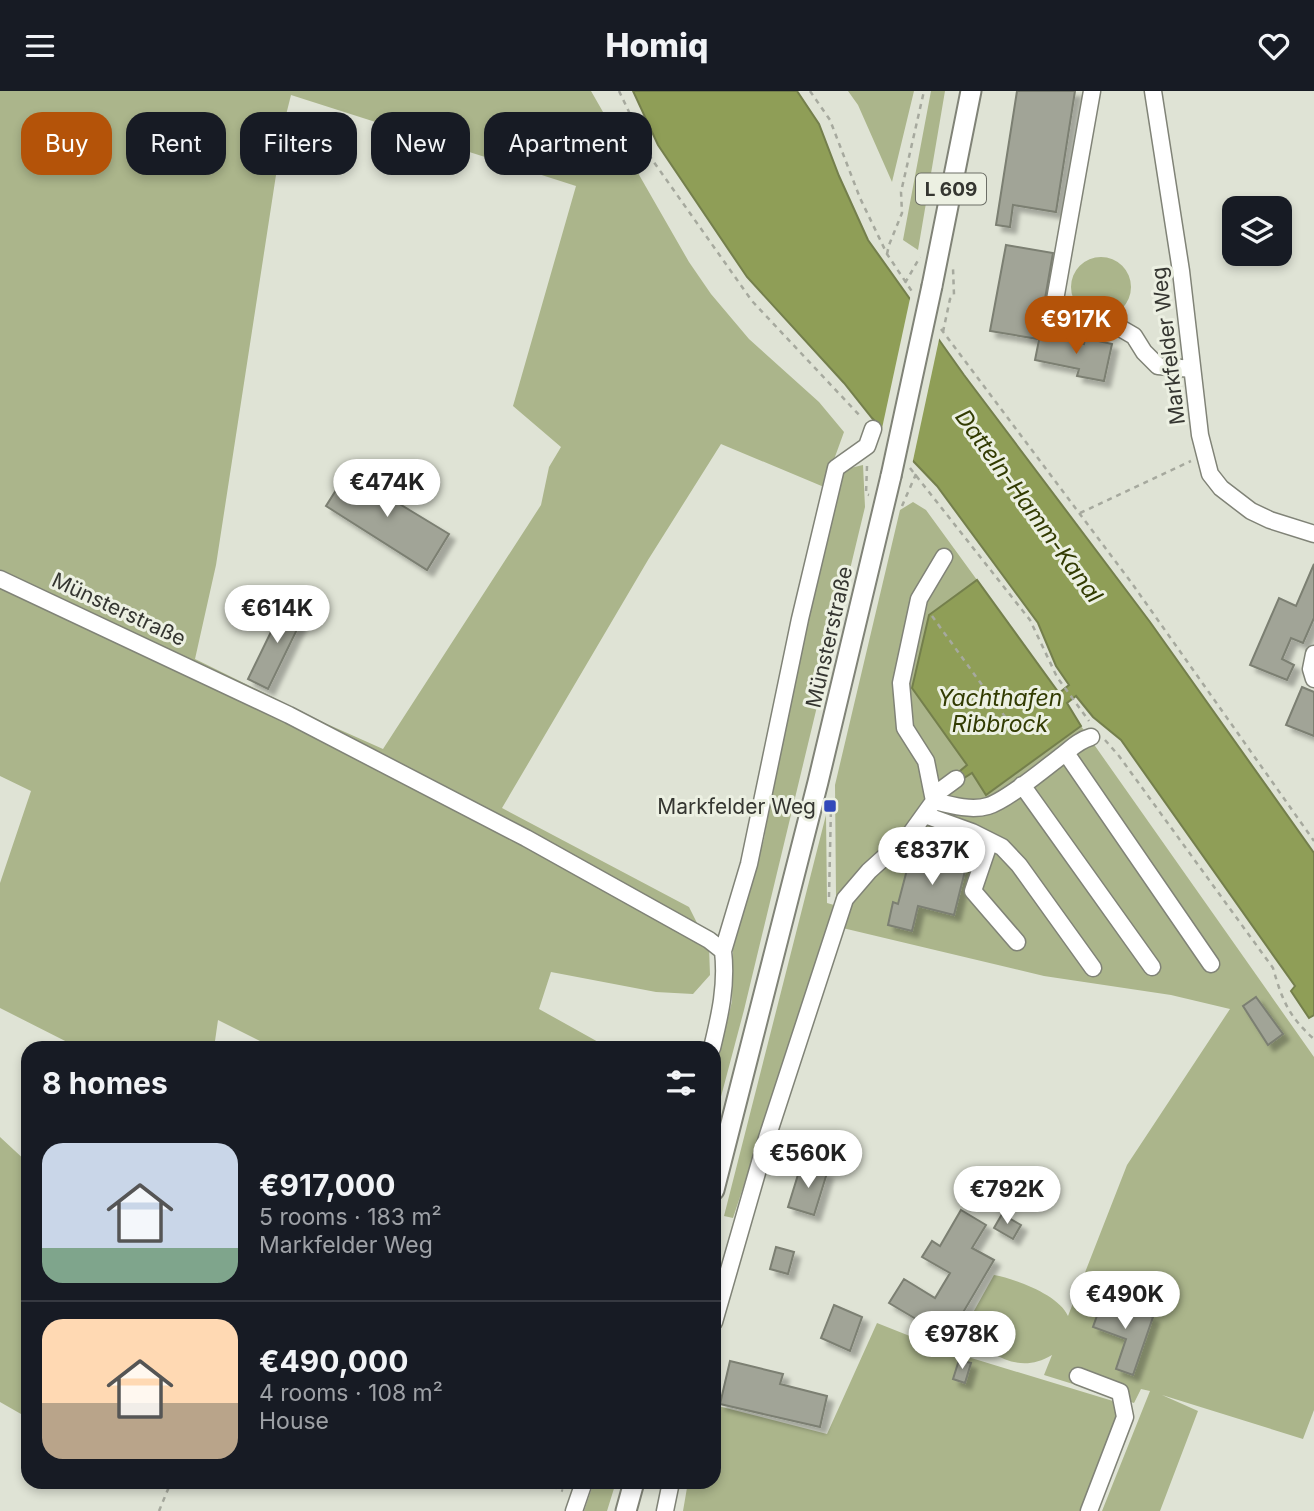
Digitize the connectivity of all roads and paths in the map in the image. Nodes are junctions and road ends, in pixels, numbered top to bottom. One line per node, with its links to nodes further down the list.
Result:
1 (619, 91): 11 (path)
2 (810, 91): 7 (path)
3 (924, 91): 7 (path)
4 (971, 91): 30 (main road, Münsterstraße / L 609, bridge)
5 (1092, 91): 10 (street)
6 (1153, 91): 10 (street, Markfelder Weg)
7 (887, 254): 8 (path)
8 (919, 257)
9 (954, 268): 18 (path)
10 (1192, 369): 12 (street, Markfelder Weg)
11 (873, 429): 36 (street)
12 (1205, 454): 18 (path); 19 (street, Markfelder Weg)
13 (867, 467): 16 (path)
14 (916, 474): 17 (path)
15 (923, 482): 26 (path)
16 (866, 494)
17 (903, 506)
18 (1080, 513): 33 (path)
19 (1314, 534)
20 (944, 557): 31 (street)
21 (0, 579): 36 (street, Münsterstraße)
22 (930, 614): 25 (path)
23 (1314, 654): 24 (street)
24 (1314, 679)
25 (1006, 718)
26 (1095, 733): 27 (street); 40 (path)
27 (1066, 753): 29 (street); 37 (street)
28 (956, 779): 31 (street)
29 (1022, 785): 31 (street); 38 (street)
30 (814, 795): 34 (path); 42 (main road, Münsterstraße / L 609)
31 (931, 804): 32 (street); 34 (street)
32 (990, 841): 35 (street); 39 (street)
33 (1314, 841)
34 (843, 905): 43 (street)
35 (1017, 942)
36 (723, 951): 41 (street)
37 (1211, 964)
38 (1152, 967)
39 (1093, 968)
40 (1314, 1039)
41 (714, 1041)
42 (721, 1162)
43 (721, 1298)
44 (1078, 1376): 53 (street)
45 (168, 1489): 50 (path)
46 (553, 1489): 49 (path)
47 (632, 1489): 51 (main road)
48 (670, 1489): 52 (street)
49 (576, 1505)
50 (159, 1511)
51 (626, 1511)
52 (665, 1511)
53 (1089, 1511)

